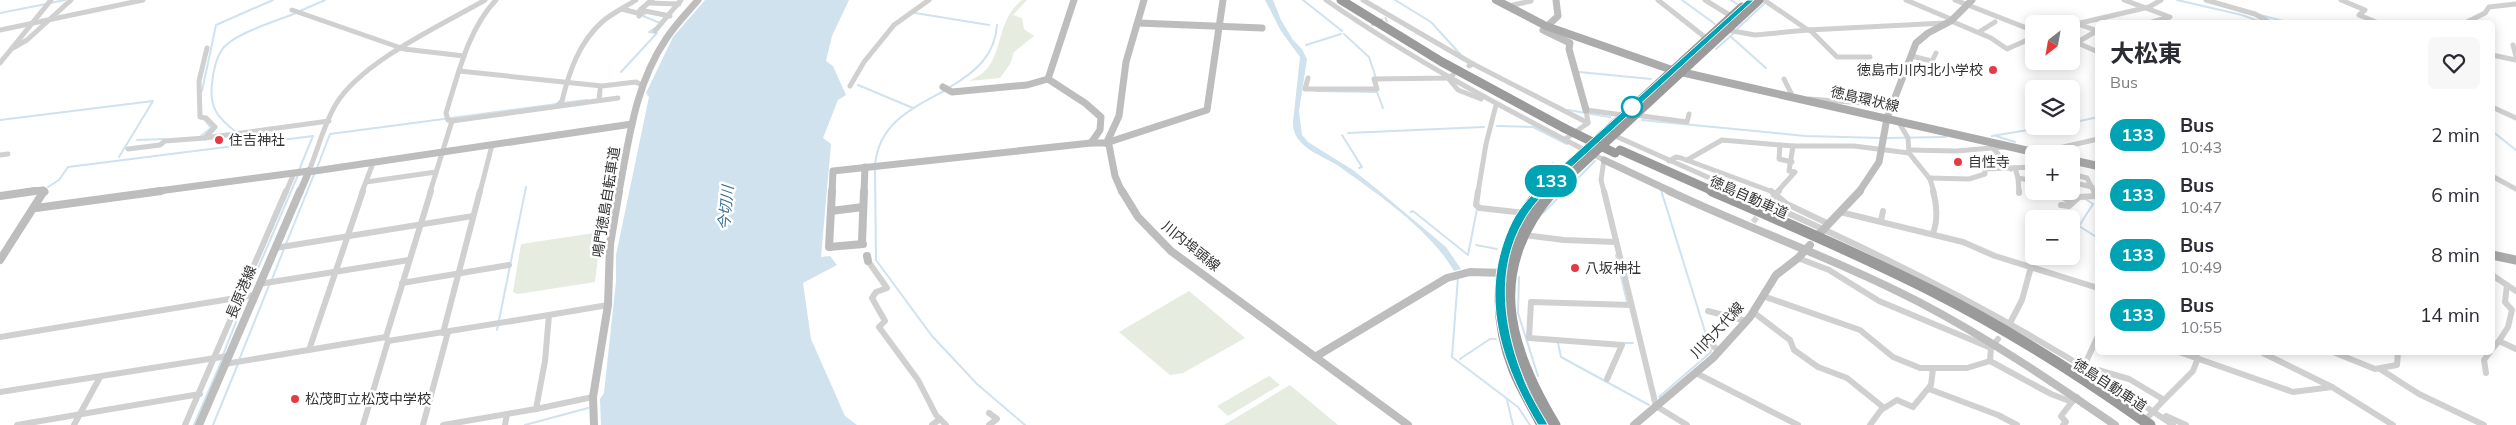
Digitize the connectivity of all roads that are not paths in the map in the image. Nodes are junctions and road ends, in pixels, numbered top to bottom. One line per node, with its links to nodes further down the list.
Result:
1 (52, 0): 49 (street)
2 (71, 0): 45 (street)
3 (143, 0): 45 (street)
4 (485, 0): 69 (street)
5 (496, 0): 72 (street)
6 (636, 0): 37 (street)
7 (698, 0): 86 (street, 鳴門徳島自転車道)
8 (929, 0): 87 (street)
9 (1074, 0): 83 (street)
10 (1144, 0): 48 (street)
11 (1223, 0): 52 (street)
12 (1326, 0): 53 (street)
13 (1341, 0): 109 (highway, 徳島自動車道)
14 (1350, 0): 109 (highway, 徳島自動車道)
15 (1363, 0): 107 (street)
16 (1496, 0): 51 (main road, 徳島環状線)
17 (1505, 0): 34 (main road, 徳島環状線)
18 (1556, 0): 51 (street)
19 (1658, 0): 62 (street)
20 (1705, 0): 40 (street)
21 (1750, 0): 40 (highway)
22 (1906, 0): 46 (street)
23 (1955, 0): 32 (street)
24 (2124, 0): 35 (street)
25 (2161, 0): 35 (street)
26 (2206, 0): 42 (street)
27 (2341, 0): 43 (street)
28 (650, 1): 31 (street); 39 (street)
29 (1531, 1): 34 (street)
30 (1764, 1): 57 (street); 59 (highway)
31 (680, 2): 39 (street)
32 (1970, 2): 46 (street); 54 (street)
33 (2516, 4): 44 (street)
34 (1513, 5): 51 (main road, 徳島環状線)
35 (2144, 8): 41 (street); 61 (street)
36 (292, 10): 69 (street)
37 (622, 10): 38 (street); 85 (street)
38 (639, 16)
39 (670, 16): 58 (street)
40 (1732, 16): 62 (highway)
41 (2159, 20)
42 (2266, 20)
43 (2371, 20)
44 (2470, 20)
45 (46, 21): 49 (street); 68 (street)
46 (1949, 21): 57 (street); 60 (street); 73 (street)
47 (1995, 22): 60 (street)
48 (1138, 23): 52 (street); 115 (street)
49 (32, 24): 56 (street); 68 (street)
50 (1371, 24): 53 (street)
51 (1548, 24): 79 (main road, 徳島環状線); 98 (street)
52 (1219, 27): 55 (street); 115 (street)
53 (1365, 27): 81 (street)
54 (2025, 27)
55 (1262, 28)
56 (0, 30)
57 (1809, 30): 59 (street); 76 (street)
58 (655, 31)
59 (1732, 32): 79 (highway)
60 (1979, 32): 63 (street)
61 (2095, 32): 64 (street)
62 (1706, 38): 79 (highway)
63 (2025, 41)
64 (2080, 41)
65 (2080, 43): 70 (street)
66 (2513, 45): 75 (street)
67 (207, 48): 111 (street)
68 (11, 49): 78 (street)
69 (404, 49): 72 (street); 104 (street)
70 (2095, 50)
71 (1936, 53): 73 (street)
72 (464, 56): 80 (street)
73 (1911, 56): 96 (street)
74 (2495, 56): 77 (street)
75 (2516, 56)
76 (1870, 57)
77 (2516, 60)
78 (0, 63)
79 (1676, 70): 90 (main road, 徳島環状線); 100 (highway); 101 (highway)
80 (460, 71): 85 (street); 105 (street)
81 (1450, 77): 82 (street); 95 (street)
82 (1308, 78)
83 (1048, 79): 88 (street); 114 (street)
84 (1784, 79): 90 (street)
85 (567, 82): 86 (street); 94 (street)
86 (642, 85): 108 (street, 鳴門徳島自転車道)
87 (850, 86)
88 (943, 87)
89 (600, 90): 92 (street)
90 (1793, 97): 93 (main road, 徳島環状線)
91 (618, 98): 92 (street)
92 (599, 100): 94 (street)
93 (1804, 100): 96 (street); 102 (main road, 徳島環状線)
94 (558, 105): 105 (street)
95 (1496, 105): 112 (street); 166 (street)
96 (1892, 105): 102 (street)
97 (2495, 108): 103 (street)
98 (1587, 112): 100 (street); 107 (street)
99 (1689, 114): 101 (street)
100 (1623, 115): 125 (highway)
101 (1635, 115): 110 (highway)
102 (1887, 118): 106 (main road, 徳島環状線); 123 (street)
103 (2516, 118)
104 (330, 121): 111 (street); 140 (street)
105 (452, 121): 127 (street)
106 (1898, 121): 120 (main road, 徳島環状線); 126 (street)
107 (1588, 123): 112 (street)
108 (632, 124): 116 (street); 197 (street, 鳴門徳島自転車道)
109 (1567, 127): 246 (highway, 徳島自動車道, bridge)
110 (1613, 135): 125 (highway); 132 (street)
111 (205, 138): 122 (street)
112 (1564, 140): 125 (street)
113 (2095, 140): 118 (street)
114 (1091, 143): 115 (street); 137 (street)
115 (1106, 144): 220 (street, 川内埠頭線)
116 (492, 145): 127 (street); 167 (street)
117 (1780, 145): 119 (street); 131 (street); 133 (street)
118 (2066, 145)
119 (1793, 146): 123 (street); 133 (street)
120 (2011, 147): 121 (street); 124 (main road, 徳島環状線)
121 (1993, 148): 126 (street); 139 (street)
122 (128, 149)
123 (1882, 149): 126 (street); 165 (street)
124 (2025, 151)
125 (1589, 152): 130 (street); 166 (highway)
126 (1909, 152): 144 (street)
127 (442, 153): 135 (street); 141 (street)
128 (8, 154): 129 (street)
129 (0, 155)
130 (1604, 160): 174 (street); 176 (street)
131 (1687, 160): 132 (street); 154 (street)
132 (1669, 161): 161 (street)
133 (1792, 162): 154 (street)
134 (2080, 162): 136 (main road)
135 (373, 163): 140 (street); 148 (street)
136 (2095, 165)
137 (865, 167): 160 (street); 163 (street)
138 (2025, 168): 139 (street)
139 (2013, 169): 144 (street); 145 (street)
140 (308, 171): 142 (street); 177 (street, 長原港線)
141 (436, 172): 148 (street); 169 (street)
142 (294, 173): 162 (street); 196 (street)
143 (2080, 176): 150 (street)
144 (1929, 178): 171 (street)
145 (2018, 178): 147 (street); 152 (street)
146 (2495, 178): 151 (street)
147 (2025, 179)
148 (366, 182): 173 (street)
149 (2080, 184): 150 (street)
150 (2092, 187): 153 (street)
151 (2516, 189)
152 (2019, 193)
153 (2095, 194)
154 (1775, 195): 161 (street); 170 (street)
155 (0, 196): 162 (street)
156 (2095, 196): 158 (street)
157 (2068, 200): 158 (street)
158 (2072, 203): 159 (street)
159 (2061, 205)
160 (863, 206): 163 (street); 175 (street)
161 (1766, 207): 170 (street)
162 (36, 208): 180 (street)
163 (831, 211): 175 (street)
164 (1883, 211): 168 (street)
165 (1840, 212): 168 (street); 170 (street)
166 (1528, 214): 172 (highway); 186 (highway)
167 (473, 216): 169 (street); 187 (street)
168 (1881, 221): 171 (street)
169 (420, 224): 173 (street); 181 (street)
170 (1824, 229): 203 (street)
171 (1933, 233): 184 (street)
172 (1522, 234): 174 (street); 186 (highway)
173 (347, 236): 177 (street); 185 (street)
174 (1616, 242): 198 (street)
175 (863, 243): 245 (street)
176 (1807, 247): 179 (street, 川内大代線); 210 (street)
177 (275, 248): 190 (street, 長原港線)
178 (2495, 256): 182 (main road)
179 (1798, 258): 195 (street, 川内大代線); 210 (street)
180 (0, 260)
181 (409, 260): 185 (street); 189 (street)
182 (2516, 260)
183 (509, 265): 187 (street)
184 (2031, 267): 192 (street); 203 (street)
185 (334, 272): 190 (street); 213 (street)
186 (1505, 273): 220 (street); 262 (highway); 263 (highway)
187 (457, 274): 189 (street); 204 (street)
188 (2495, 277): 191 (street)
189 (402, 283): 206 (street)
190 (259, 284): 194 (street, 長原港線)
191 (2507, 285): 193 (street); 208 (street)
192 (2095, 287)
193 (2516, 291)
194 (254, 295): 196 (street); 223 (street, 長原港線)
195 (1763, 296): 200 (street, 川内大代線); 226 (street)
196 (241, 297): 205 (street); 221 (street)
197 (608, 305): 201 (street); 236 (street, 鳴門徳島自転車道)
198 (1632, 305): 231 (street); 239 (street)
199 (1708, 311): 202 (street)
200 (1754, 312): 202 (street, 川内大代線); 240 (street)
201 (549, 315): 204 (street); 241 (street)
202 (1746, 321): 214 (street, 川内大代線)
203 (2011, 324): 225 (street)
204 (446, 332): 206 (street); 254 (street)
205 (0, 337)
206 (387, 339): 213 (street); 253 (street)
207 (1705, 341): 214 (street)
208 (2499, 341): 211 (street); 212 (street)
209 (2095, 342): 225 (street)
210 (1994, 344): 224 (street); 237 (street)
211 (2495, 346)
212 (2516, 349)
213 (309, 350): 223 (street)
214 (1720, 351): 228 (street, 川内大代線)
215 (2188, 355): 222 (street)
216 (2267, 355): 232 (street)
217 (2340, 355): 227 (street)
218 (2398, 355): 227 (street)
219 (2488, 355): 229 (street)
220 (1316, 357): 261 (street, 川内埠頭線)
221 (216, 358): 223 (street); 230 (street); 235 (street)
222 (2198, 358): 232 (street); 238 (street)
223 (227, 360): 252 (street, 長原港線)
224 (1990, 361): 226 (street); 237 (street)
225 (2084, 366): 238 (street); 246 (street)
226 (1933, 369): 233 (street)
227 (2380, 369): 273 (street)
228 (1696, 373): 239 (street, 川内大代線); 266 (street)
229 (2486, 373)
230 (100, 376): 234 (street); 244 (street)
231 (1607, 379)
232 (2332, 387): 272 (street)
233 (1929, 389): 240 (street); 248 (street)
234 (0, 392)
235 (200, 394): 244 (street); 251 (street)
236 (594, 397): 241 (street); 257 (street, 鳴門徳島自転車道)
237 (2074, 400): 268 (street); 269 (street)
238 (2162, 402): 246 (street)
239 (1656, 406): 264 (street, 川内大代線); 265 (street)
240 (1883, 407): 267 (street)
241 (536, 408): 243 (street)
242 (989, 413): 260 (street)
243 (507, 414): 247 (street); 256 (street)
244 (79, 415): 249 (street); 250 (street)
245 (940, 419): 258 (street); 259 (street)
246 (2149, 420): 270 (street); 271 (street)
247 (465, 423): 255 (street)
248 (2014, 424)
249 (21, 425)
250 (74, 425)
251 (185, 425)
252 (199, 425)
253 (363, 425)
254 (423, 425)
255 (443, 425)
256 (505, 425)
257 (594, 425)
258 (932, 425)
259 (946, 425)
260 (989, 425)
261 (1408, 425)
262 (1542, 425)
263 (1555, 425)
264 (1634, 425)
265 (1687, 425)
266 (1798, 425)
267 (1870, 425)
268 (2064, 425)
269 (2115, 425)
270 (2173, 425)
271 (2186, 425)
272 (2392, 425)
273 (2484, 425)

